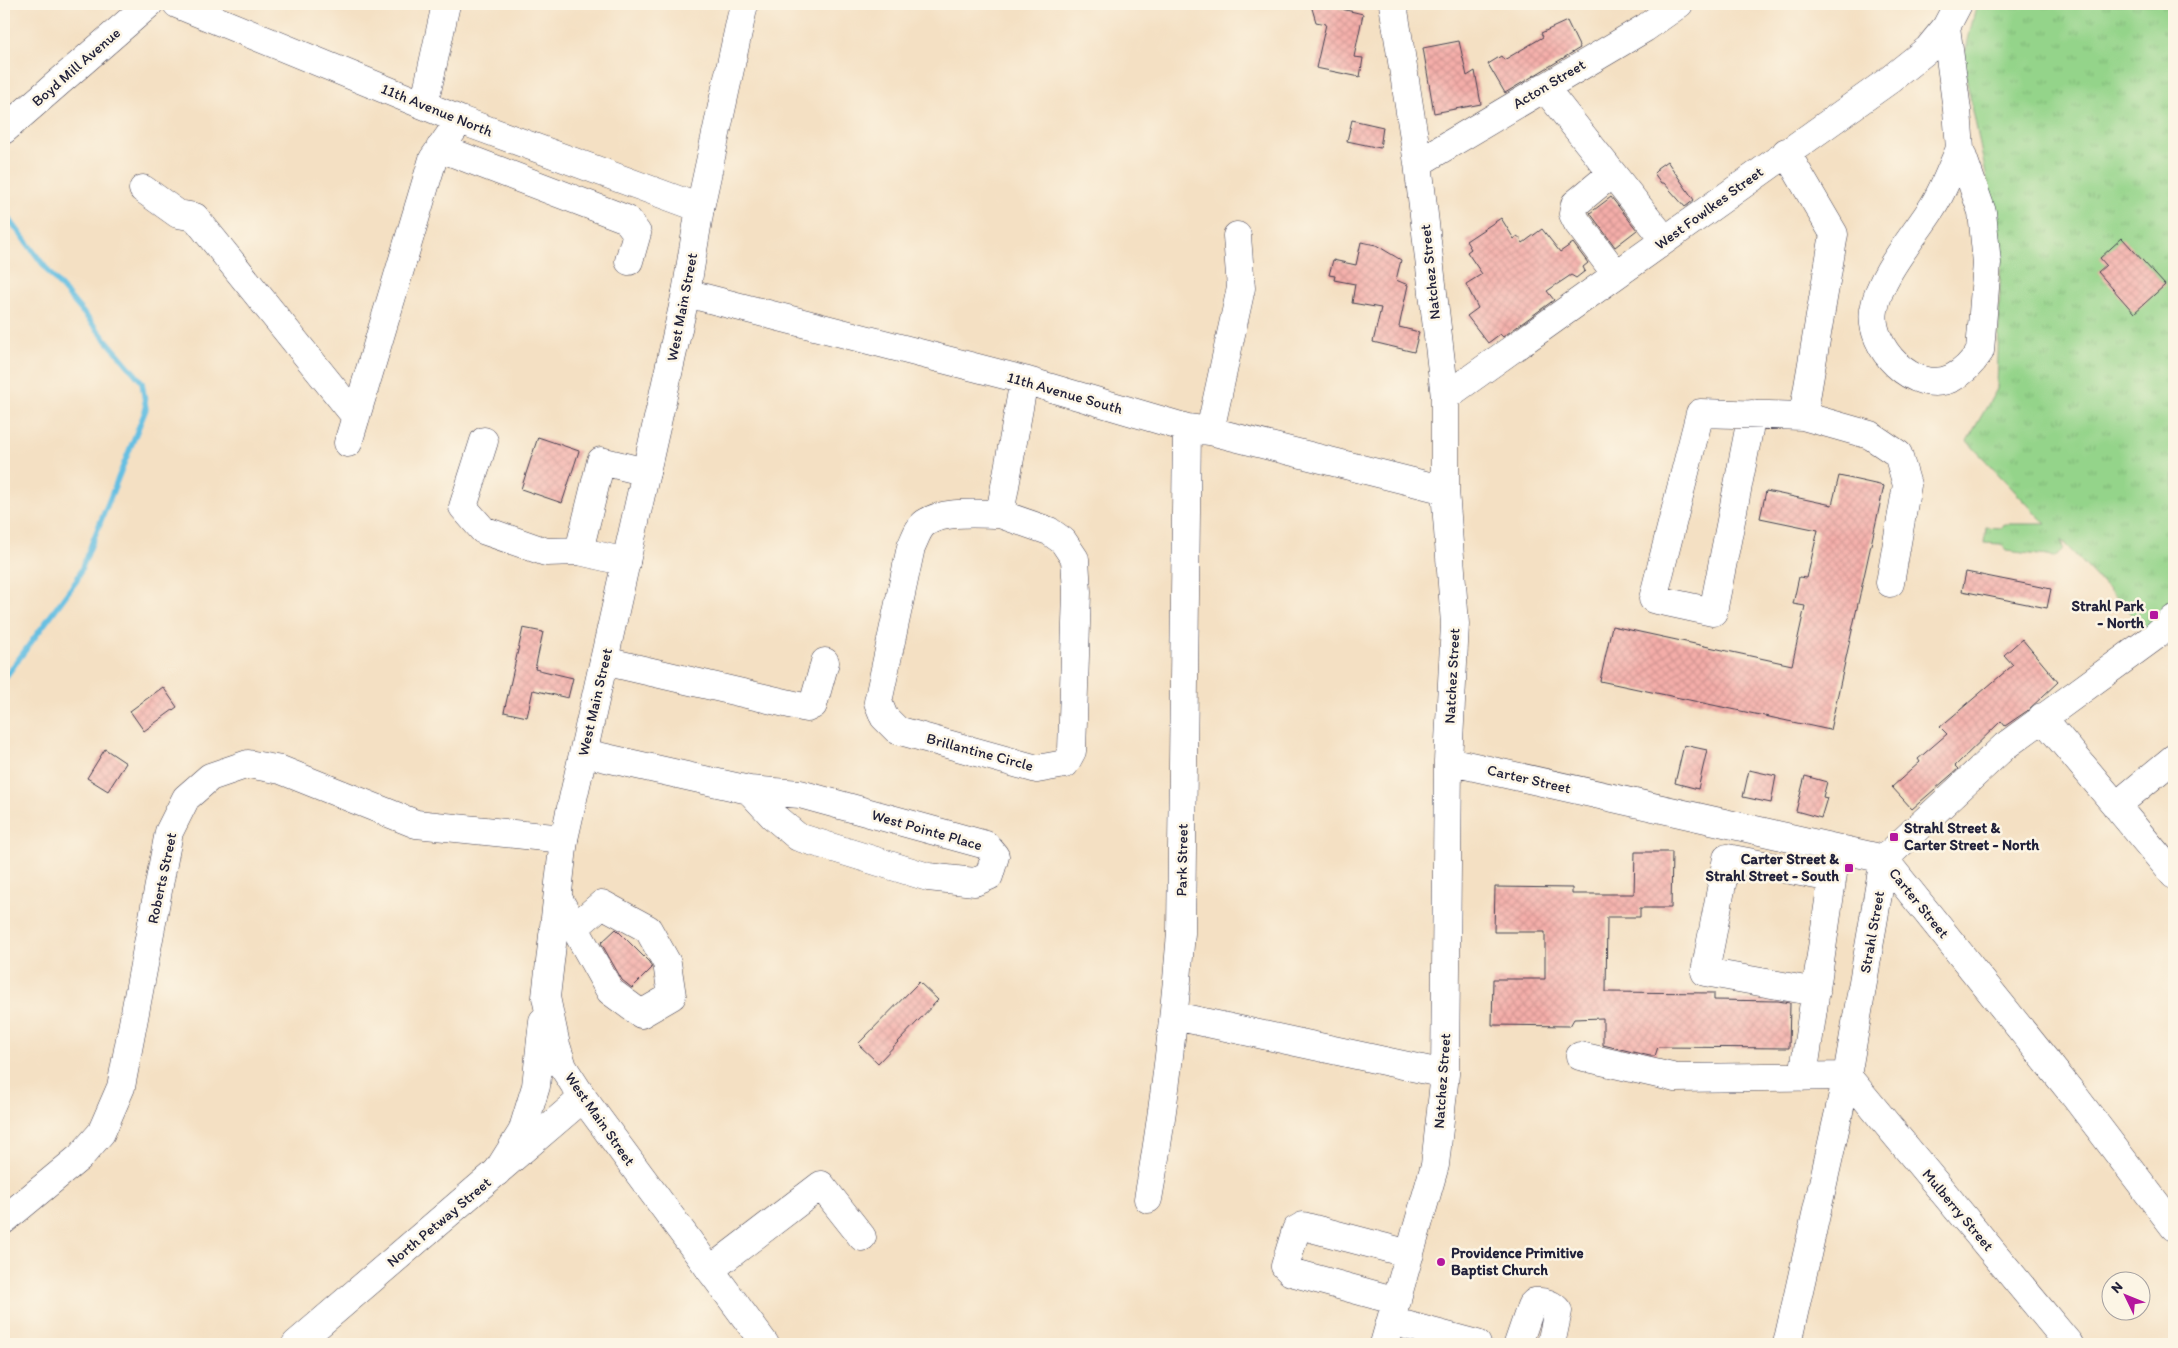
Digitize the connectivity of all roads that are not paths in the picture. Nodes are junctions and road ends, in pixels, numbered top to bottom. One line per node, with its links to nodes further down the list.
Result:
1 (149, 4): 11 (street, Boyd Mill Avenue)
2 (177, 4): 9 (street, 11th Avenue North)
3 (446, 4): 9 (street)
4 (744, 4): 18 (street, West Main Street)
5 (1393, 4): 15 (street, Natchez Street)
6 (1680, 4): 8 (street, Acton Street)
7 (1952, 15): 13 (street); 14 (street, West Fowlkes Street)
8 (1544, 87): 15 (street, Acton Street); 16 (street)
9 (424, 105): 10 (street, 11th Avenue North)
10 (460, 120): 12 (street); 18 (street, 11th Avenue North)
11 (4, 130)
12 (440, 148): 21 (street); 28 (street)
13 (1960, 149): 13 (street)
14 (1786, 152): 20 (street, West Fowlkes Street); 27 (street)
15 (1418, 163): 25 (street, Natchez Street)
16 (1611, 174): 20 (street); 22 (street)
17 (143, 189): 28 (street)
18 (700, 208): 23 (street, West Main Street)
19 (1237, 236): 29 (street, Park Street)
20 (1665, 240): 22 (street, West Fowlkes Street)
21 (630, 261)
22 (1616, 274): 25 (street, West Fowlkes Street)
23 (686, 293): 24 (street, 11th Avenue South); 32 (street, West Main Street)
24 (1024, 380): 29 (street, 11th Avenue South); 34 (street)
25 (1445, 397): 33 (street, Natchez Street)
26 (1752, 414): 26 (street); 27 (street)
27 (1803, 416): 37 (street)
28 (356, 417): 31 (street)
29 (1199, 430): 33 (street, 11th Avenue South); 56 (street, Park Street)
30 (484, 441): 35 (street)
31 (348, 443)
32 (646, 472): 35 (street); 36 (street, West Main Street)
33 (1445, 490): 44 (street, Natchez Street)
34 (1000, 514): 34 (street, Brillantine Circle)
35 (579, 551): 36 (street)
36 (626, 562): 39 (street, West Main Street)
37 (1890, 582)
38 (2174, 619): 41 (street)
39 (604, 661): 40 (street); 42 (street, West Main Street)
40 (825, 662)
41 (2042, 717): 46 (street); 49 (street)
42 (584, 753): 45 (street, West Pointe Place); 47 (street, West Main Street)
43 (2174, 758): 46 (street)
44 (1448, 761): 48 (street, Carter Street); 58 (street, Natchez Street)
45 (749, 790): 45 (street, West Pointe Place)
46 (2116, 806): 50 (street)
47 (564, 839): 52 (street, West Main Street); 64 (street, Roberts Street)
48 (1837, 848): 49 (street, Carter Street); 51 (street)
49 (1884, 859): 59 (street, Strahl Street); 65 (street, Carter Street)
50 (2174, 875)
51 (1832, 878): 54 (street); 54 (street)
52 (558, 898): 53 (street); 55 (street, West Main Street)
53 (574, 928)
54 (1816, 992): 60 (street)
55 (546, 997): 61 (street, West Main Street); 62 (street)
56 (1175, 1016): 58 (street); 63 (street, Park Street)
57 (1580, 1056): 60 (street)
58 (1445, 1074): 67 (street, Natchez Street)
59 (1847, 1076): 60 (street); 75 (street, Strahl Street); 76 (street, Mulberry Street)
60 (1803, 1077)
61 (583, 1098): 62 (street, North Petway Street); 68 (street, West Main Street)
62 (497, 1172): 70 (street, North Petway Street)
63 (1148, 1198)
64 (4, 1220)
65 (2174, 1227)
66 (862, 1237): 68 (street)
67 (1410, 1254): 69 (street, Natchez Street); 69 (street)
68 (710, 1270): 71 (street, West Main Street)
69 (1391, 1322): 72 (street)
70 (296, 1344)
71 (765, 1344)
72 (1477, 1344)
73 (1518, 1344): 74 (street)
74 (1550, 1344)
75 (1787, 1344)
76 (2068, 1344)

